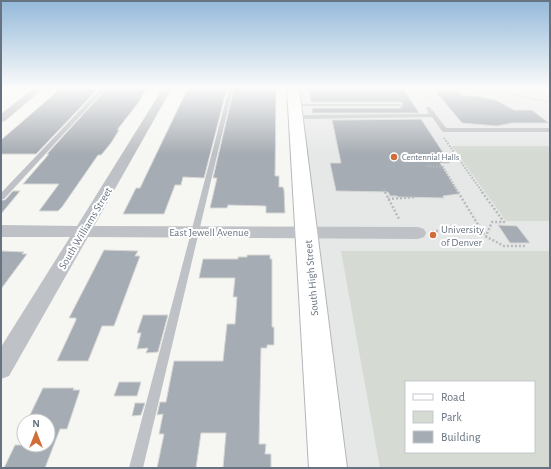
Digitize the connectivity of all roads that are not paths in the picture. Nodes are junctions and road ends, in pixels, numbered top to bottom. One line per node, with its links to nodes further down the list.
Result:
1 (12, 110): 9 (street)
2 (84, 110): 11 (lane)
3 (155, 110): 13 (street, South Williams Street)
4 (226, 110): 14 (lane)
5 (296, 110): 16 (street, South High Street)
6 (363, 110): 8 (lane)
7 (429, 110): 8 (lane)
8 (433, 116): 10 (lane)
9 (1, 118)
10 (550, 130)
11 (1, 198)
12 (1, 231): 13 (street, East Jewell Avenue)
13 (83, 232): 14 (street, East Jewell Avenue); 17 (street, South Williams Street)
14 (195, 232): 16 (street, East Jewell Avenue); 18 (lane)
15 (424, 232): 16 (street, East Jewell Avenue)
16 (308, 233): 19 (street, South High Street)
17 (1, 368)
18 (136, 468)
19 (328, 468)

